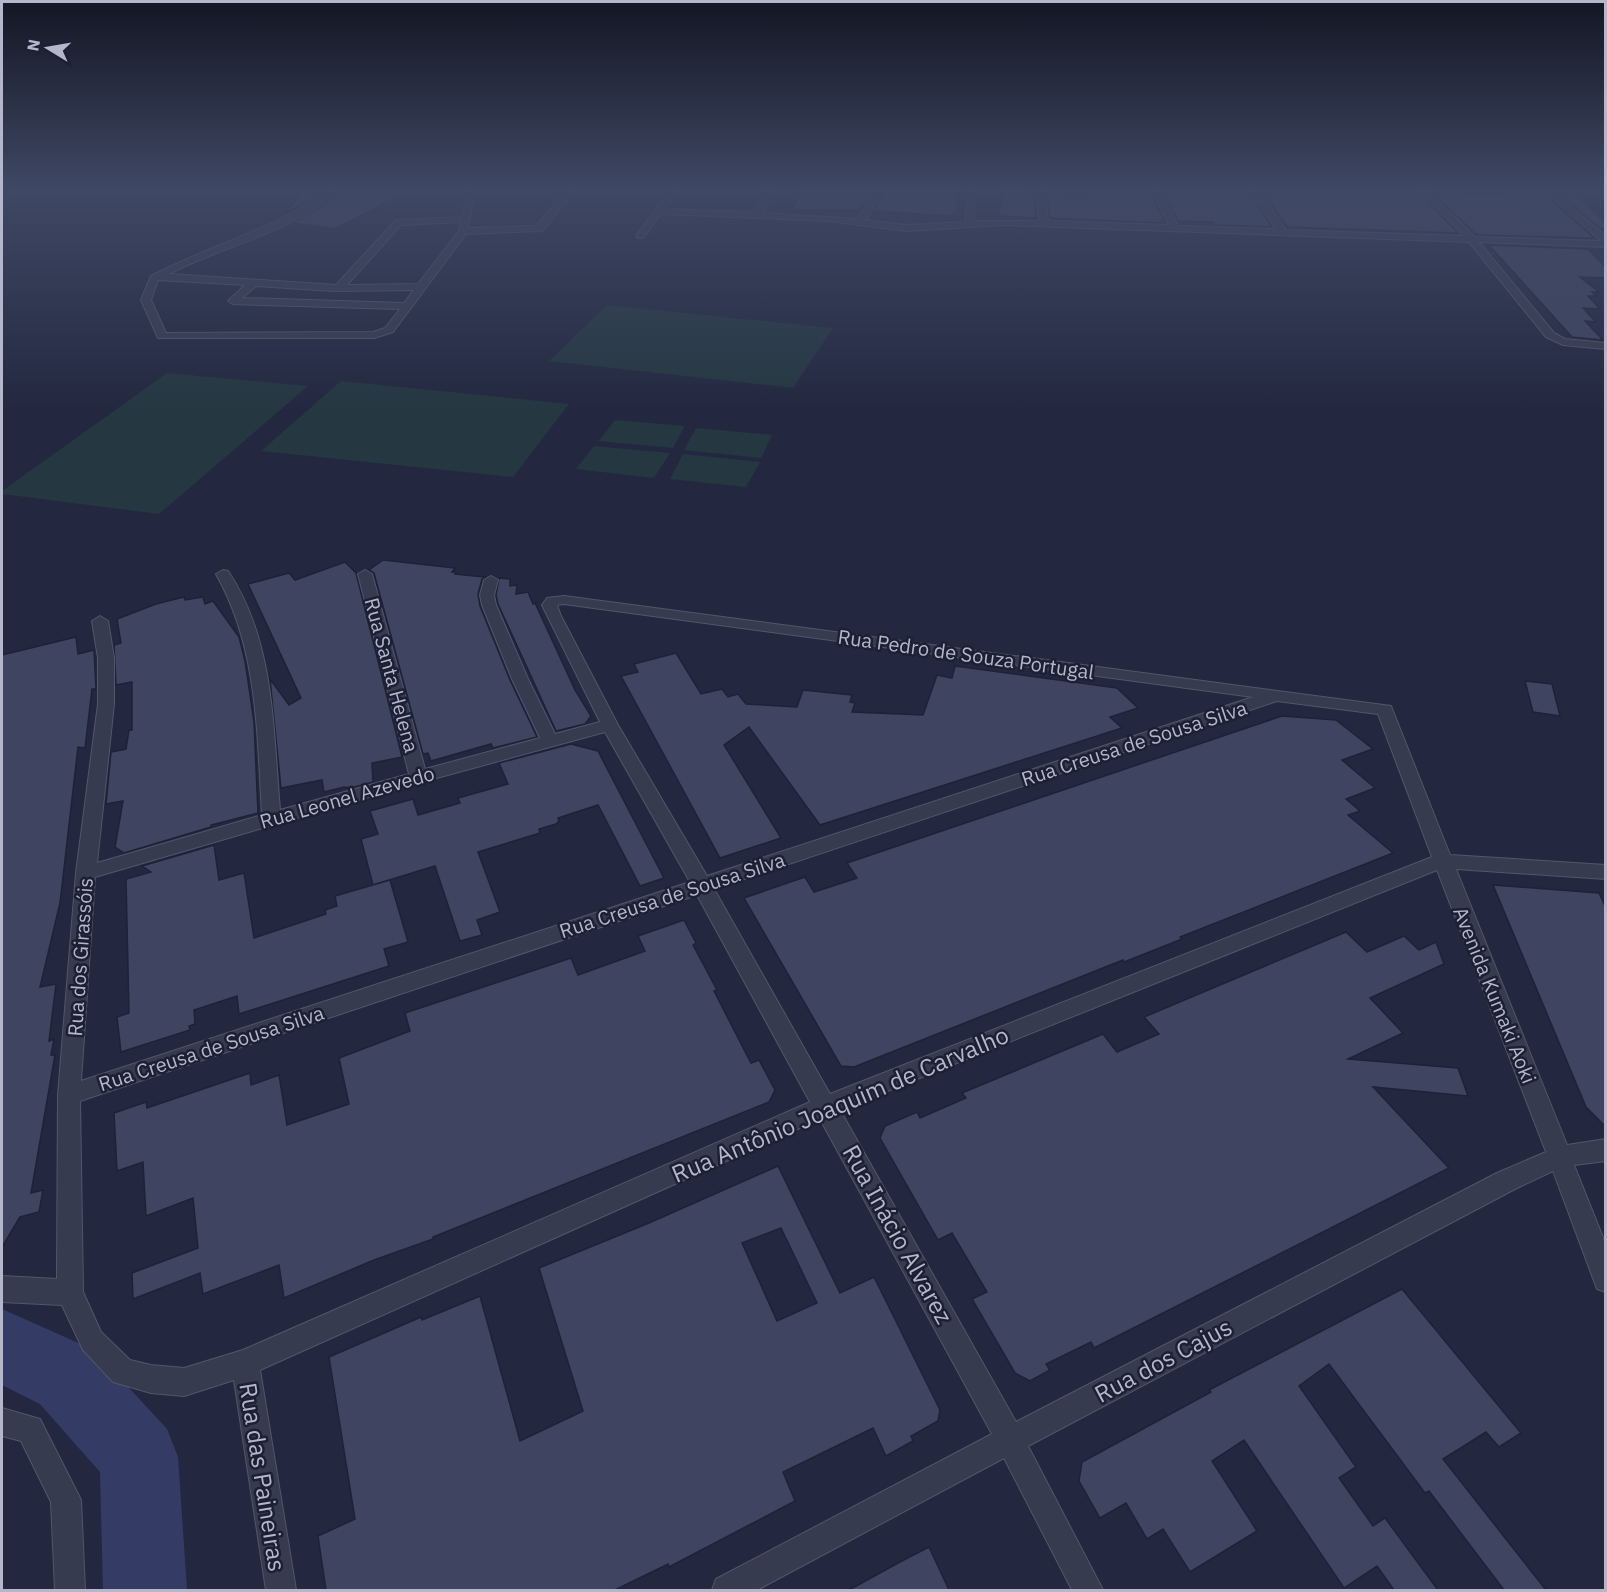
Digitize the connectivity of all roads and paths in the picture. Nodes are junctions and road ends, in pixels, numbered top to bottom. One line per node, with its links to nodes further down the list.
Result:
1 (185, 262): 5 (street)
2 (362, 262): 8 (street)
3 (440, 262): 7 (street)
4 (1491, 262): 10 (street)
5 (158, 276): 6 (street); 9 (street)
6 (253, 283): 8 (street); 9 (street)
7 (421, 287): 8 (street); 9 (street)
8 (339, 288)
9 (407, 306)
10 (1605, 346)
11 (224, 574): 21 (street)
12 (365, 574): 20 (street, Rua Santa Helena)
13 (490, 580): 19 (street)
14 (549, 605): 16 (street, Rua Pedro de Souza Portugal); 18 (street, Rua Inácio Alvarez)
15 (100, 621): 24 (street, Rua dos Girassóis)
16 (1275, 696): 17 (street, Rua Pedro de Souza Portugal); 25 (street, Rua Creusa de Sousa Silva)
17 (1385, 710): 22 (street, Avenida Kumaki Aoki)
18 (610, 726): 19 (street, Rua Leonel Azevedo); 25 (street, Rua Inácio Alvarez)
19 (550, 741): 20 (street, Rua Leonel Azevedo)
20 (418, 776): 21 (street, Rua Leonel Azevedo)
21 (272, 819): 24 (street, Rua Leonel Azevedo)
22 (1442, 861): 23 (street); 27 (street, Rua Antônio Joaquim de Carvalho); 29 (street, Avenida Kumaki Aoki)
23 (1605, 872)
24 (86, 873): 26 (street, Rua dos Girassóis)
25 (702, 885): 26 (street, Rua Creusa de Sousa Silva); 27 (street, Rua Inácio Alvarez)
26 (69, 1095): 32 (street, Rua dos Girassóis)
27 (825, 1106): 33 (street, Rua Antônio Joaquim de Carvalho); 35 (street, Rua Inácio Alvarez)
28 (1605, 1150): 29 (street, Rua dos Cajus)
29 (1560, 1156): 30 (street, Avenida Kumaki Aoki); 35 (street, Rua dos Cajus)
30 (1605, 1280)
31 (2, 1289): 32 (street)
32 (70, 1293): 33 (street, Rua Antônio Joaquim de Carvalho)
33 (245, 1364): 37 (street, Rua das Paineiras)
34 (2, 1422): 36 (street)
35 (1010, 1440): 38 (street, Rua dos Cajus); 39 (street, Rua Inácio Alvarez)
36 (70, 1590)
37 (281, 1590)
38 (727, 1590)
39 (1088, 1590)

